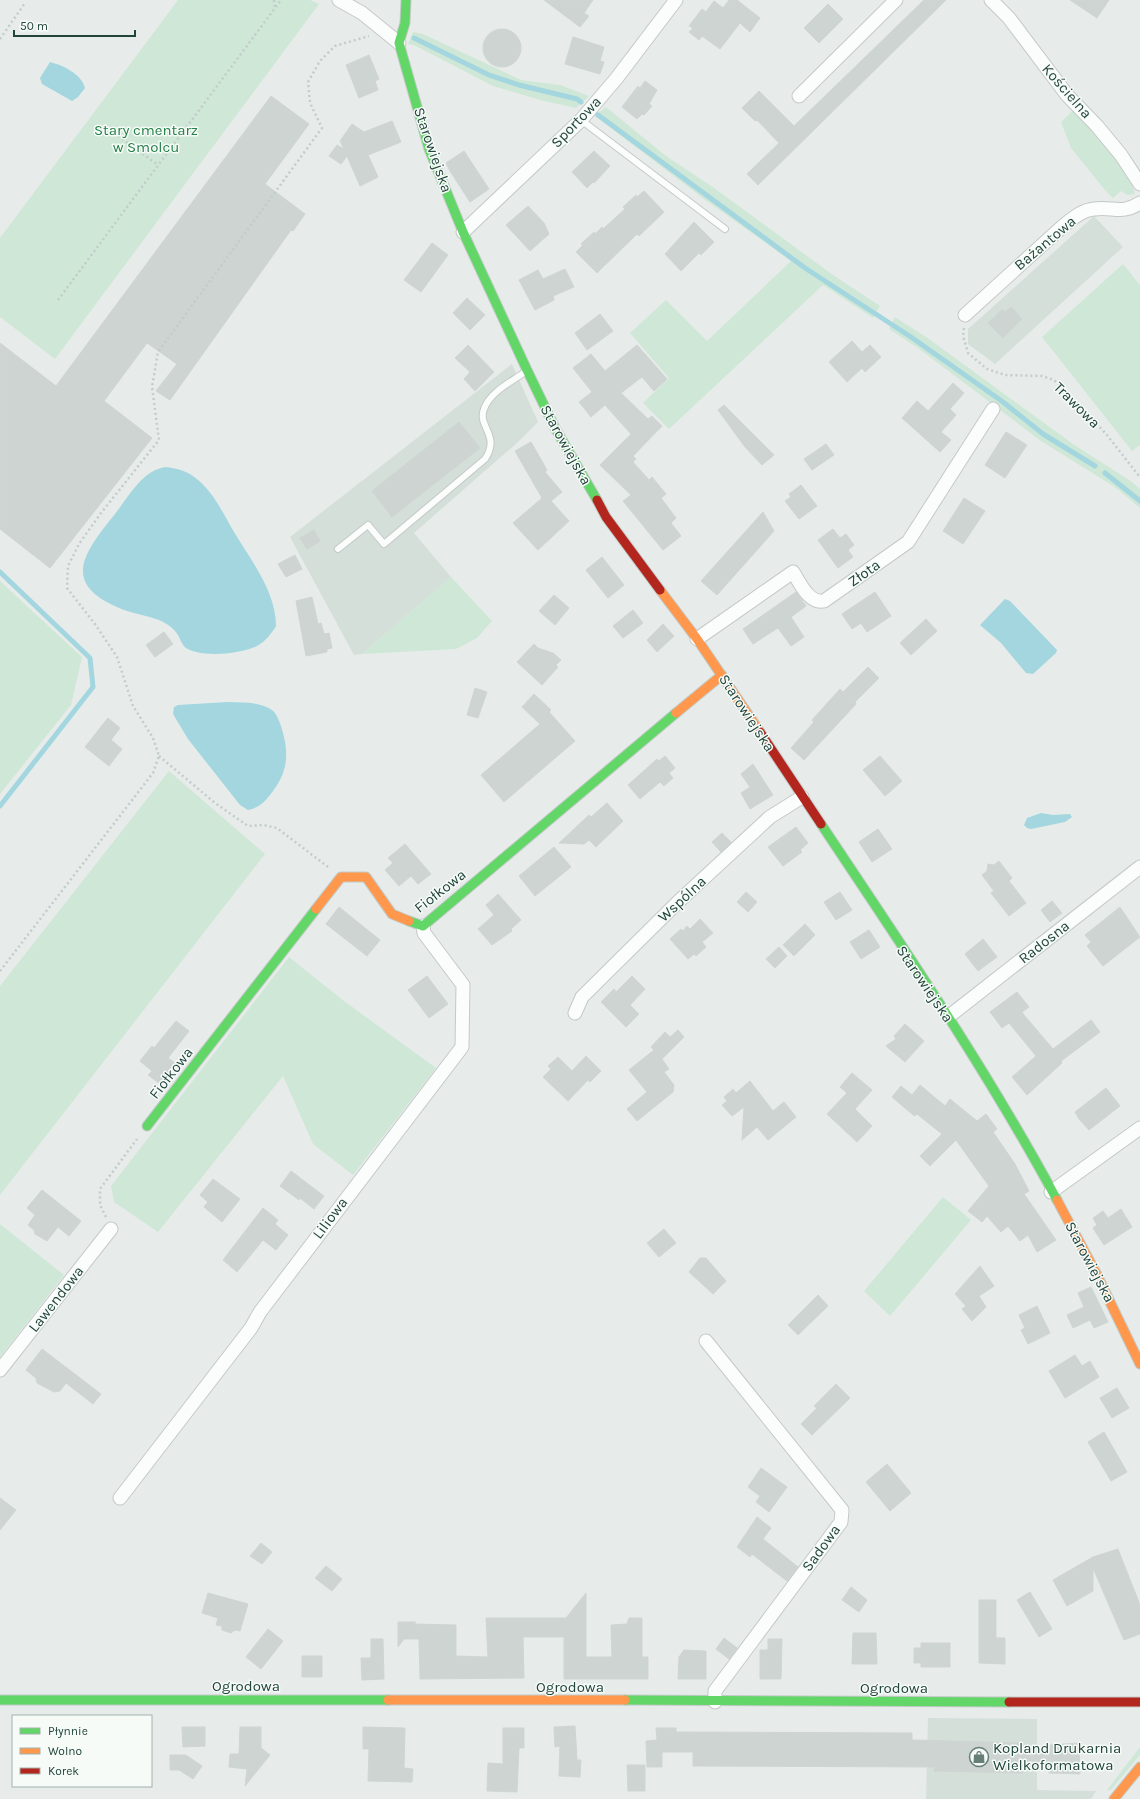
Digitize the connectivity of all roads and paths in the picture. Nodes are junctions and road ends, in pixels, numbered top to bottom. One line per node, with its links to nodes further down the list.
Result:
1 (274, 0): 9 (path)
2 (281, 0): 9 (path)
3 (339, 0): 10 (street)
4 (406, 0): 12 (street)
5 (676, 0): 14 (street, Sportowa)
6 (896, 0): 13 (street)
7 (991, 0): 17 (street, Kościelna)
8 (25, 3): 11 (path)
9 (275, 7): 16 (path)
10 (381, 28): 12 (street); 29 (path)
11 (0, 39)
12 (399, 42): 20 (street, Starowiejska)
13 (799, 96)
14 (581, 120): 19 (lane); 20 (street, Sportowa)
15 (106, 127): 16 (path)
16 (158, 165): 21 (path)
17 (1140, 184)
18 (1140, 202): 22 (street, Bażantowa)
19 (725, 229)
20 (463, 232): 23 (street, Starowiejska)
21 (58, 300)
22 (965, 315): 25 (path, Trawowa)
23 (527, 370): 26 (lane); 27 (street, Starowiejska)
24 (993, 409): 27 (street, Złota)
25 (1138, 476)
26 (338, 549)
27 (697, 639): 28 (street, Starowiejska)
28 (722, 675): 30 (street, Starowiejska); 33 (street, Fiołkowa)
29 (159, 756): 32 (path); 34 (path)
30 (802, 797): 35 (street, Wspólna); 36 (street, Starowiejska)
31 (1140, 867): 36 (street, Radosna)
32 (341, 877): 33 (street, Fiołkowa); 37 (street, Fiołkowa)
33 (423, 926): 44 (street, Liliowa)
34 (0, 971)
35 (575, 1014)
36 (948, 1017): 39 (street, Starowiejska)
37 (147, 1126): 40 (path)
38 (1140, 1128): 39 (street)
39 (1052, 1192): 42 (street, Starowiejska)
40 (111, 1229): 43 (street, Lawendowa)
41 (706, 1341): 46 (street, Sadowa)
42 (1140, 1364)
43 (0, 1370)
44 (120, 1498)
45 (0, 1700): 46 (street, Ogrodowa)
46 (715, 1702): 47 (street, Ogrodowa)
47 (1140, 1702)
48 (1140, 1767): 49 (street)
49 (1114, 1799)

